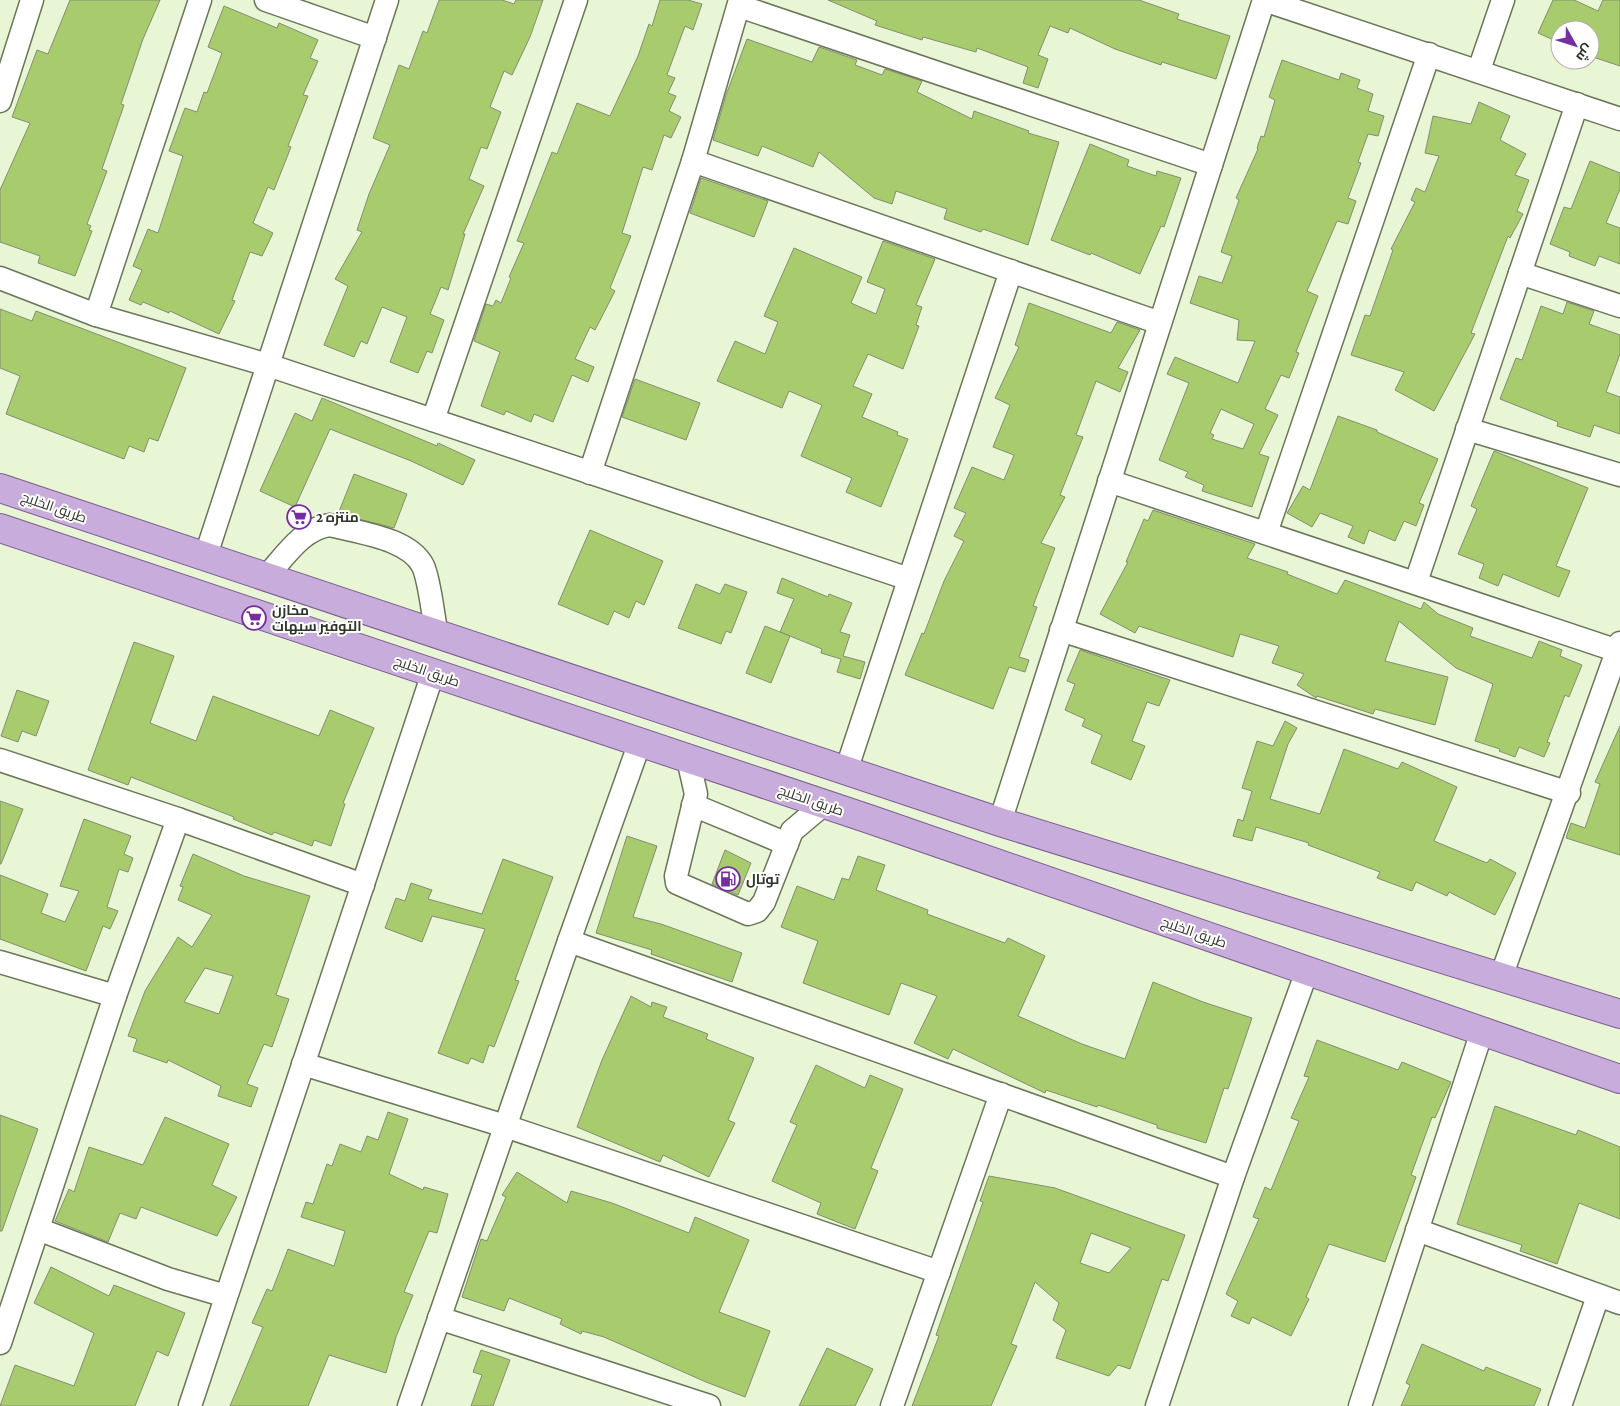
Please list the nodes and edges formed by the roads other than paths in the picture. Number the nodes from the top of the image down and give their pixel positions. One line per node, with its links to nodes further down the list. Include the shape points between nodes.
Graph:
1 (32, 0): 12 (street)
2 (200, 0): 21 (street)
3 (266, 0): 9 (street)
4 (387, 0): 9 (street)
5 (576, 0): 24 (street)
6 (1264, 0): 10 (street); 16 (street)
7 (1503, 0): 11 (street)
8 (739, 3): 15 (street); 16 (street)
9 (375, 38): 23 (street)
10 (1429, 54): 11 (street); 31 (street)
11 (1479, 70): 13 (street)
12 (2, 91)
13 (1577, 104): 14 (street); 18 (street)
14 (1620, 119)
15 (693, 161): 17 (street); 26 (street)
16 (1211, 166): 22 (street)
17 (1011, 271): 22 (street); 34 (street)
18 (1520, 273): 20 (street); 25 (street)
19 (0, 278): 21 (street)
20 (1620, 306)
21 (96, 315): 23 (street)
22 (1160, 323): 28 (street)
23 (268, 365): 24 (street); 32 (street)
24 (433, 420): 26 (street)
25 (1467, 429): 27 (street); 35 (street)
26 (590, 473): 34 (street)
27 (1620, 475)
28 (1109, 481): 31 (street); 36 (street)
29 (0, 488): 32 (main road, طريق الخليج)
30 (0, 528): 39 (main road, طريق الخليج)
31 (1266, 533): 35 (street)
32 (204, 558): 33 (main road, طريق الخليج)
33 (265, 578): 37 (main road, طريق الخليج); 37 (street, via 307,533 319,527 330,525 402,545 424,568)
34 (909, 579): 43 (street)
35 (1416, 582): 38 (street)
36 (1061, 630): 44 (street); 48 (street)
37 (436, 635): 43 (main road, طريق الخليج)
38 (1619, 647): 44 (street)
39 (433, 673): 40 (main road, طريق الخليج); 50 (street)
40 (640, 742): 41 (main road, طريق الخليج); 51 (street)
41 (688, 759): 45 (main road, طريق الخليج); 46 (street, via 696,794)
42 (0, 760): 47 (street)
43 (846, 770): 48 (main road, طريق الخليج)
44 (1569, 792): 54 (street)
45 (824, 804): 49 (street, via 792,832); 53 (main road, طريق الخليج)
46 (693, 805): 49 (street); 49 (street, via 677,883 748,914 757,911 764,902)
47 (178, 819): 50 (street); 55 (street)
48 (1000, 822): 54 (main road, طريق الخليج)
49 (787, 844)
50 (363, 885): 58 (street)
51 (569, 941): 60 (street); 61 (street)
52 (0, 962): 55 (street)
53 (1307, 971): 57 (main road, طريق الخليج); 62 (street)
54 (1501, 977): 56 (main road, طريق الخليج)
55 (115, 996): 63 (street)
56 (1620, 1014)
57 (1482, 1031): 59 (main road, طريق الخليج); 64 (street)
58 (303, 1064): 61 (street); 66 (street)
59 (1620, 1079)
60 (1001, 1094): 62 (street); 65 (street)
61 (505, 1126): 65 (street); 69 (street)
62 (1233, 1177): 75 (street)
63 (38, 1229): 66 (street, via 168,1280); 70 (street)
64 (1417, 1230): 67 (street); 76 (street)
65 (939, 1272): 74 (street)
66 (226, 1296): 71 (street)
67 (1598, 1296): 68 (street); 77 (street)
68 (1620, 1303)
69 (439, 1318): 72 (street); 73 (street)
70 (0, 1343)
71 (190, 1406)
72 (410, 1406)
73 (709, 1406)
74 (892, 1406)
75 (1157, 1406)
76 (1360, 1406)
77 (1560, 1406)

